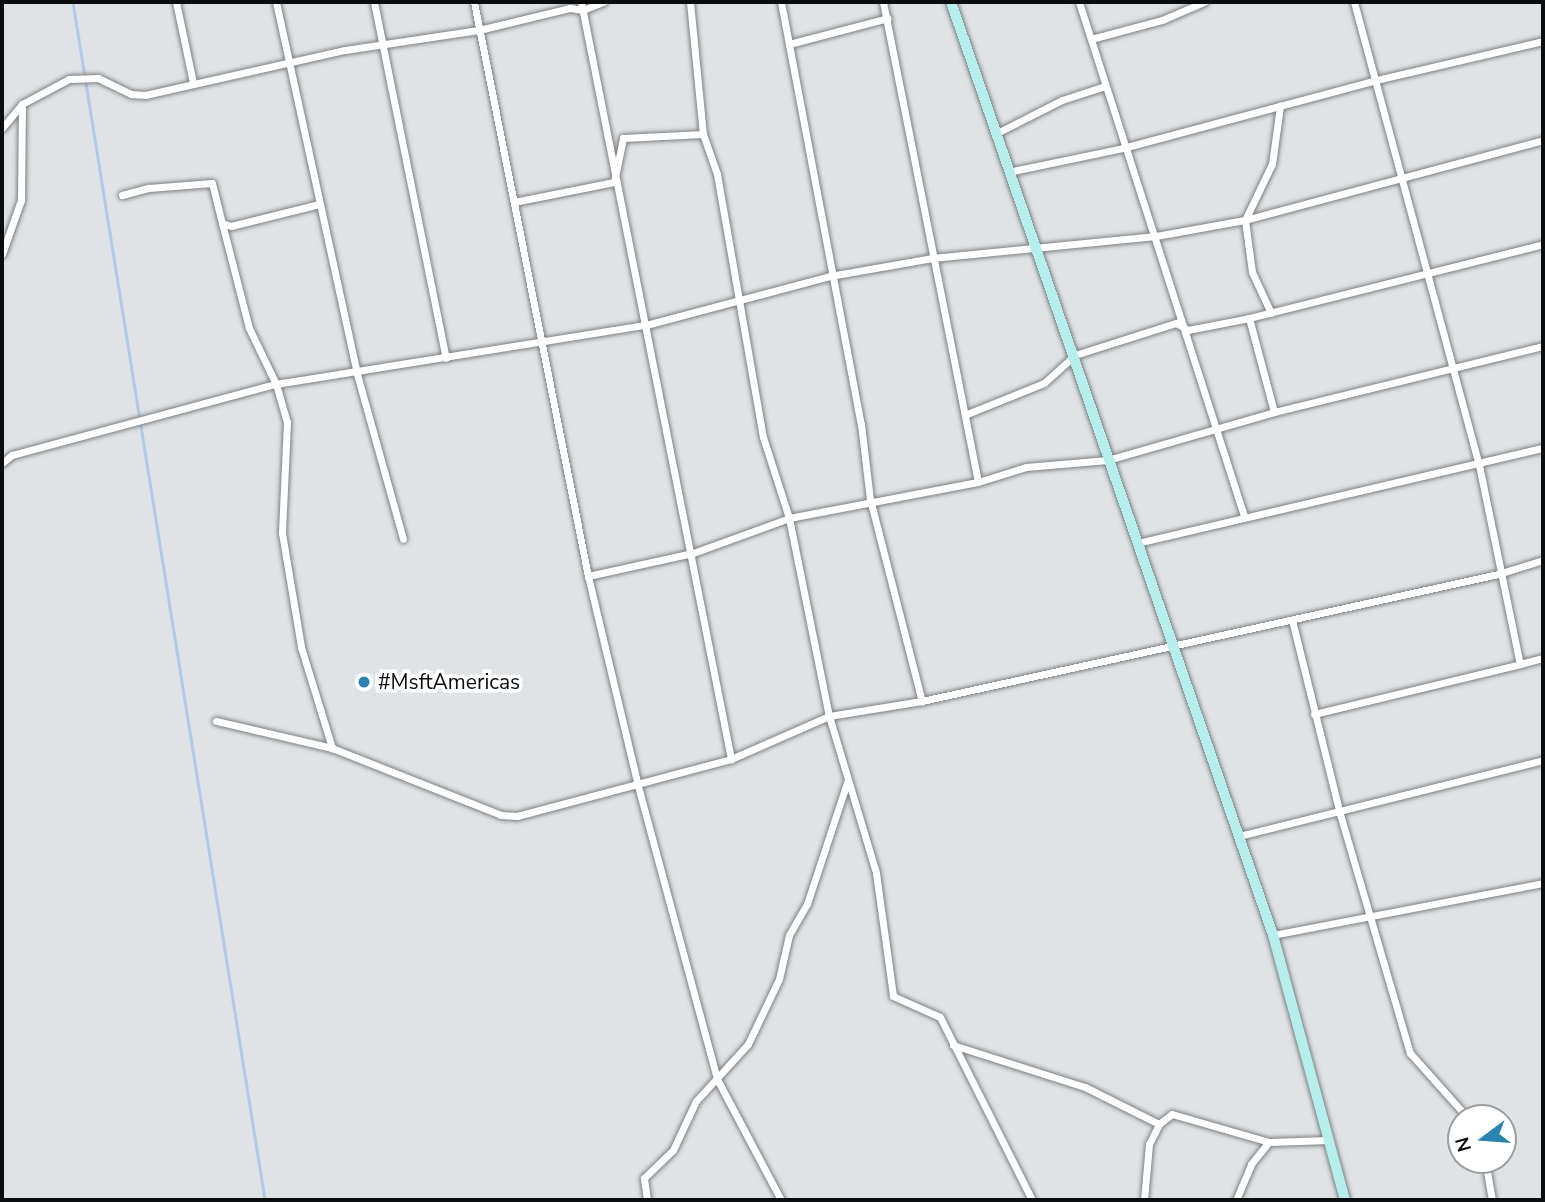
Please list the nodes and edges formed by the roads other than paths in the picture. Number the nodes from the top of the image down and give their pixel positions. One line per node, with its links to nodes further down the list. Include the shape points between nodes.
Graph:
1 (176, 2): 22 (street)
2 (276, 2): 20 (street)
3 (374, 2): 19 (street)
4 (474, 2): 15 (street)
5 (603, 2): 13 (street)
6 (690, 2): 28 (street)
7 (781, 2): 18 (street)
8 (883, 2): 14 (street)
9 (951, 2): 27 (street)
10 (1079, 2): 16 (street)
11 (1204, 2): 16 (street, via 1162,20)
12 (1354, 2): 21 (street)
13 (582, 6): 15 (street); 33 (street)
14 (887, 18): 18 (street); 43 (street)
15 (479, 30): 19 (street); 35 (street)
16 (1091, 39): 23 (street)
17 (1543, 41): 21 (street)
18 (789, 44): 45 (street)
19 (383, 46): 20 (street); 54 (street)
20 (288, 62): 22 (street); 36 (street)
21 (1376, 80): 25 (street); 32 (street)
22 (193, 83): 24 (street, via 145,95 85,77 60,82)
23 (1105, 86): 27 (street, via 1062,100); 30 (street)
24 (22, 104): 26 (street); 42 (street, via 22,200)
25 (1280, 106): 30 (street); 37 (street, via 1272,164)
26 (2, 128)
27 (997, 133): 31 (street)
28 (703, 134): 33 (street, via 624,138); 46 (street, via 717,174)
29 (1543, 141): 32 (street)
30 (1124, 148): 31 (street); 39 (street)
31 (1007, 172): 41 (street)
32 (1401, 177): 37 (street); 44 (street)
33 (614, 182): 35 (street); 49 (street)
34 (122, 195): 38 (street, via 212,183)
35 (514, 202): 51 (street)
36 (319, 204): 38 (street, via 243,224); 56 (street)
37 (1245, 220): 39 (street); 47 (street, via 1252,272)
38 (222, 223): 57 (street, via 250,328)
39 (1156, 236): 41 (street); 50 (street)
40 (1543, 244): 44 (street)
41 (1034, 247): 43 (street); 53 (street)
42 (2, 254)
43 (932, 258): 45 (street); 59 (street)
44 (1428, 274): 47 (street); 55 (street)
45 (830, 276): 46 (street); 66 (street, via 861,424)
46 (737, 300): 49 (street); 68 (street, via 763,437)
47 (1271, 313): 48 (street)
48 (1249, 318): 50 (street); 58 (street)
49 (646, 325): 51 (street); 71 (street)
50 (1188, 330): 53 (street, via 1176,323); 60 (street)
51 (541, 340): 54 (street); 74 (street)
52 (1543, 346): 55 (street)
53 (1075, 355): 59 (street, via 1044,383); 62 (street)
54 (446, 358): 56 (street)
55 (1453, 370): 58 (street); 64 (street)
56 (357, 374): 57 (street); 69 (street)
57 (275, 384): 63 (street, via 12,455); 83 (street, via 287,422 282,533 301,647)
58 (1274, 412): 60 (street)
59 (967, 414): 65 (street)
60 (1219, 427): 62 (street); 67 (street)
61 (1543, 448): 64 (street)
62 (1108, 460): 65 (street, via 1026,467); 70 (street)
63 (2, 463)
64 (1479, 465): 67 (street); 73 (street)
65 (978, 482): 66 (street)
66 (870, 499): 68 (street); 79 (street)
67 (1244, 516): 70 (street)
68 (789, 518): 71 (street); 81 (street)
69 (403, 539)
70 (1137, 542): 76 (street)
71 (692, 554): 74 (street); 84 (street)
72 (1543, 560): 73 (street)
73 (1499, 574): 75 (street); 78 (street)
74 (588, 576): 87 (street)
75 (1292, 620): 76 (street); 80 (street)
76 (1172, 646): 79 (street); 89 (street)
77 (1543, 658): 78 (street)
78 (1520, 664): 80 (street)
79 (922, 701): 81 (street)
80 (1314, 714): 88 (street)
81 (829, 716): 84 (street); 86 (street)
82 (216, 721): 83 (street)
83 (332, 748): 87 (street, via 509,816)
84 (731, 759): 87 (street)
85 (1543, 760): 88 (street)
86 (846, 782): 93 (street, via 876,873 893,996 940,1017); 94 (street, via 807,904 789,935 779,979 748,1044)
87 (638, 786): 94 (street)
88 (1340, 814): 89 (street); 91 (street)
89 (1239, 836): 92 (street)
90 (1543, 883): 91 (street)
91 (1373, 915): 92 (street); 95 (street, via 1410,1053)
92 (1273, 934): 97 (street)
93 (953, 1045): 96 (street, via 1085,1087); 102 (street)
94 (717, 1079): 100 (street, via 684,1119 673,1150 644,1178); 101 (street)
95 (1456, 1104)
96 (1159, 1124): 98 (street, via 1172,1114 1189,1116); 103 (street, via 1149,1144)
97 (1329, 1140): 98 (street); 105 (street)
98 (1269, 1142): 104 (street, via 1251,1164)
99 (1487, 1174): 106 (street)
100 (647, 1200)
101 (781, 1200)
102 (1032, 1200)
103 (1144, 1200)
104 (1236, 1200)
105 (1345, 1200)
106 (1492, 1200)

